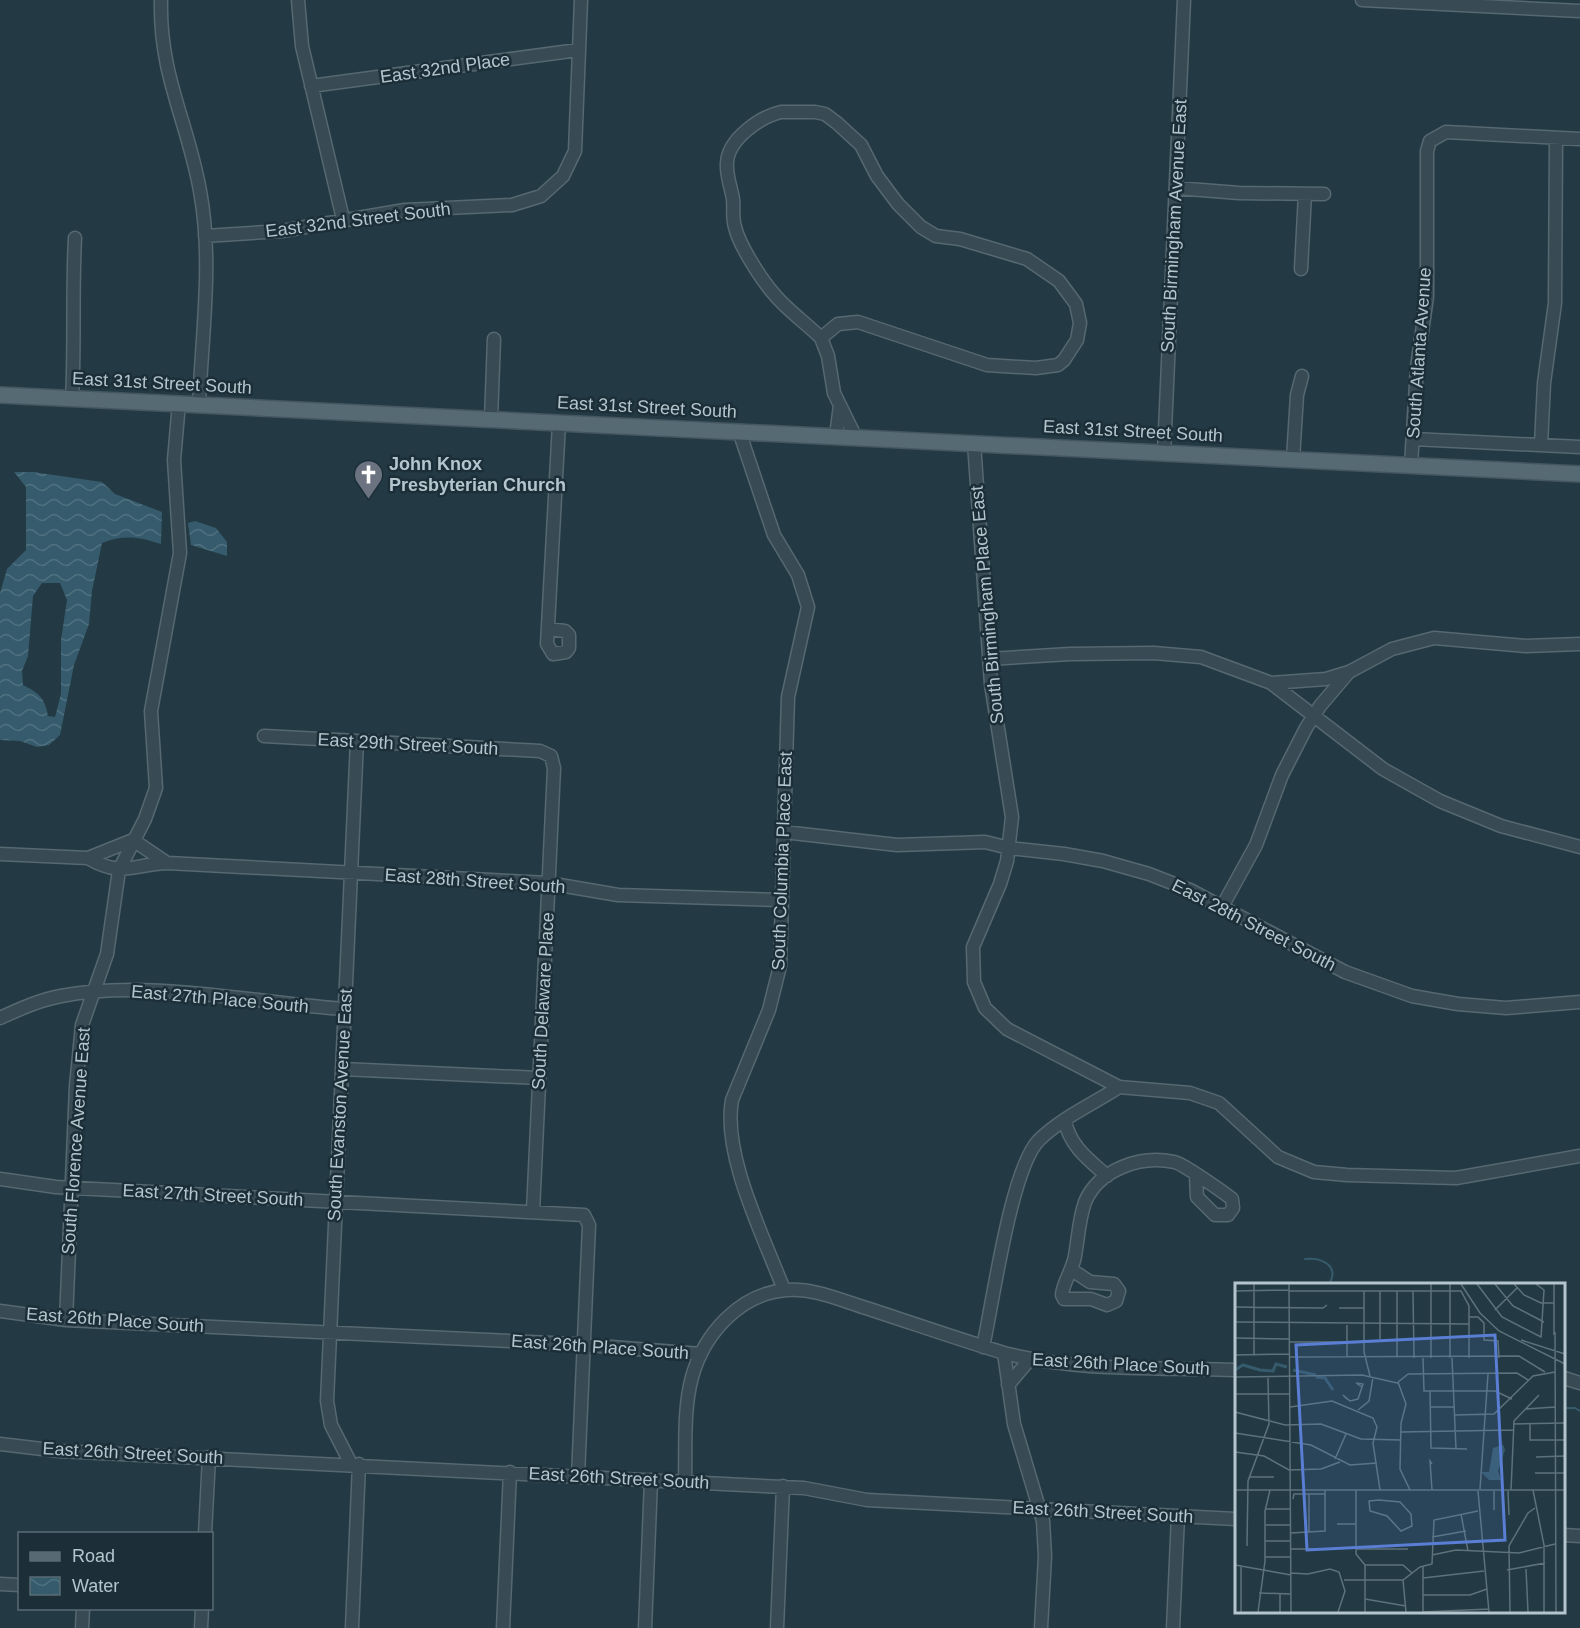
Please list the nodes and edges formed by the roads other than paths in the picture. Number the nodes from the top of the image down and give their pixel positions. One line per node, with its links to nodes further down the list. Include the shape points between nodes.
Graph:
1 (161, 0): 15 (street, via 162,48 196,171)
2 (298, 0): 8 (street)
3 (581, 0): 7 (street)
4 (1185, 0): 11 (street, South Birmingham Avenue East)
5 (1362, 0): 6 (street)
6 (1580, 11)
7 (578, 50): 8 (street, East 32nd Place); 14 (street, East 32nd Street South, via 577,135 569,167 548,191 522,203 405,210)
8 (311, 86): 14 (street)
9 (1556, 138): 10 (street); 31 (street, South Atlanta Avenue, via 1446,132 1435,136 1427,151 1427,297 1417,367); 33 (street, via 1555,303 1544,383)
10 (1580, 139)
11 (1176, 188): 12 (street); 35 (street, South Birmingham Avenue East)
12 (1305, 194): 13 (street); 17 (street)
13 (1324, 194)
14 (343, 219): 15 (street, East 32nd Street South, via 282,231)
15 (205, 236): 24 (street)
16 (75, 238): 22 (street)
17 (1301, 269)
18 (821, 338): 18 (street, via 838,324 858,322 987,365 1048,367 1058,365 1072,350 1080,333 1080,314 1059,281 1027,259 928,232 898,204 861,145 825,114 780,112 757,123 732,145 728,154 734,222 740,241 774,295); 25 (street)
19 (494, 339): 26 (street)
20 (1302, 376): 36 (street)
21 (0, 395): 22 (main road, East 31st Street South)
22 (72, 399): 23 (main road, East 31st Street South)
23 (179, 403): 24 (main road, East 31st Street South); 49 (street, South Florence Avenue East, via 174,460 180,553 151,711 156,788 146,819)
24 (199, 404): 26 (main road, East 31st Street South)
25 (840, 405): 29 (street); 30 (street)
26 (491, 419): 27 (main road, East 31st Street South)
27 (559, 423): 28 (main road, East 31st Street South); 39 (street)
28 (739, 431): 29 (main road, East 31st Street South); 48 (street, South Columbia Place East, via 774,536 798,575 808,607 788,697)
29 (836, 436): 30 (main road, East 31st Street South)
30 (856, 438): 32 (main road, East 31st Street South)
31 (1413, 439): 33 (street); 37 (street, South Atlanta Avenue)
32 (974, 443): 35 (main road, East 31st Street South); 41 (street, South Birmingham Place East)
33 (1541, 445): 34 (street)
34 (1580, 447)
35 (1164, 453): 36 (main road, East 31st Street South)
36 (1293, 459): 37 (main road, East 31st Street South)
37 (1411, 465): 38 (main road, East 31st Street South)
38 (1580, 474)
39 (548, 629)
40 (1580, 644): 42 (street, via 1526,646 1434,638 1392,649)
41 (989, 659): 43 (street, via 1154,653 1201,657); 51 (street, South Birmingham Place East, via 1012,817)
42 (1349, 672): 43 (street, via 1326,679); 44 (street)
43 (1271, 683): 44 (street)
44 (1313, 715): 50 (street, via 1383,769 1440,801 1501,826); 59 (street, via 1282,775 1256,845)
45 (264, 736): 46 (street, East 29th Street South)
46 (357, 741): 47 (street, East 29th Street South, via 540,751); 56 (street, South Evanston Avenue East)
47 (551, 756): 57 (street, South Delaware Place, via 554,768)
48 (784, 832): 51 (street, East 28th Street South, via 874,844 985,842); 58 (street, South Columbia Place East)
49 (133, 840): 53 (street, East 28th Street South); 54 (street); 55 (street, South Florence Avenue East)
50 (1580, 847)
51 (1009, 848): 59 (street, East 28th Street South, via 1126,867); 65 (street, South Birmingham Place East, via 1000,884 973,947 972,971 978,995 985,1008 1007,1029)
52 (0, 854): 53 (street, East 28th Street South)
53 (88, 858): 55 (street, East 28th Street South, via 108,869)
54 (168, 863): 55 (street, East 28th Street South); 56 (street, East 28th Street South)
55 (119, 870): 60 (street, South Florence Avenue East, via 107,954)
56 (351, 873): 57 (street, East 28th Street South); 62 (street, South Evanston Avenue East)
57 (548, 883): 58 (street, East 28th Street South, via 618,895); 66 (street, South Delaware Place)
58 (782, 900): 78 (street, South Columbia Place East, via 780,966 775,990 732,1100 729,1132)
59 (1223, 905): 61 (street, East 28th Street South, via 1345,972 1412,996 1506,1008)
60 (95, 991): 62 (street, East 27th Place South, via 171,993); 63 (street, East 27th Place South, via 37,1002); 74 (street, South Florence Avenue East, via 85,1013 81,1038)
61 (1580, 1002)
62 (345, 1009): 64 (street, South Evanston Avenue East)
63 (0, 1018)
64 (342, 1069): 66 (street); 75 (street, South Evanston Avenue East)
65 (1095, 1075): 67 (street, South Birmingham Place East); 68 (street)
66 (539, 1078): 76 (street, South Delaware Place)
67 (1119, 1087): 68 (street); 70 (street, via 1190,1093 1210,1099 1228,1110 1278,1157 1314,1172 1456,1178)
68 (1095, 1101): 69 (street)
69 (1065, 1121): 71 (street, via 1075,1145); 83 (street, via 1037,1142 1026,1158 1015,1190)
70 (1580, 1156)
71 (1107, 1176): 72 (street, via 1132,1162 1154,1160 1178,1163); 77 (street, via 1091,1190 1084,1204)
72 (1196, 1176)
73 (0, 1179): 74 (street, East 27th Street South)
74 (72, 1188): 75 (street, East 27th Street South); 80 (street, South Florence Avenue East)
75 (335, 1201): 76 (street, East 27th Street South); 81 (street, South Evanston Avenue East)
76 (533, 1211): 82 (street, East 27th Street South, via 584,1215 590,1225)
77 (1072, 1270): 77 (street, via 1090,1282 1114,1284 1119,1291 1116,1301 1107,1305 1091,1299 1064,1299 1062,1290)
78 (784, 1290): 83 (street, East 26th Place South, via 823,1294); 85 (street, East 26th Place South, via 756,1298 738,1309 717,1328)
79 (0, 1311): 80 (street, East 26th Place South)
80 (66, 1320): 81 (street, East 26th Place South)
81 (330, 1332): 82 (street, East 26th Place South); 93 (street, South Evanston Avenue East, via 328,1412 337,1439)
82 (584, 1346): 85 (street, East 26th Place South); 95 (street)
83 (983, 1347): 84 (street, East 26th Place South)
84 (1004, 1353): 86 (street, East 26th Place South); 90 (street)
85 (701, 1354): 97 (street, via 688,1403)
86 (1030, 1359): 87 (street, East 26th Place South); 90 (street)
87 (1235, 1370)
88 (1565, 1379): 89 (street)
89 (1580, 1383)
90 (1008, 1385): 99 (street, via 1017,1436)
91 (0, 1444): 92 (street, East 26th Street South)
92 (209, 1457): 93 (street, East 26th Street South); 102 (street)
93 (355, 1464): 94 (street, East 26th Street South); 111 (street)
94 (510, 1472): 95 (street, East 26th Street South); 112 (street)
95 (578, 1476): 96 (street, East 26th Street South)
96 (651, 1480): 97 (street, East 26th Street South); 113 (street)
97 (685, 1481): 98 (street, East 26th Street South)
98 (783, 1486): 99 (street, East 26th Street South, via 861,1500); 114 (street)
99 (1041, 1509): 100 (street, East 26th Street South); 115 (street, via 1045,1545)
100 (1178, 1516): 101 (street, East 26th Street South); 116 (street)
101 (1235, 1519)
102 (205, 1532)
103 (1565, 1535): 104 (street)
104 (1580, 1536)
105 (0, 1584): 106 (street)
106 (18, 1585)
107 (83, 1610): 109 (street)
108 (202, 1610): 110 (street)
109 (82, 1628)
110 (201, 1628)
111 (352, 1628)
112 (503, 1628)
113 (645, 1628)
114 (777, 1628)
115 (1041, 1628)
116 (1173, 1628)

